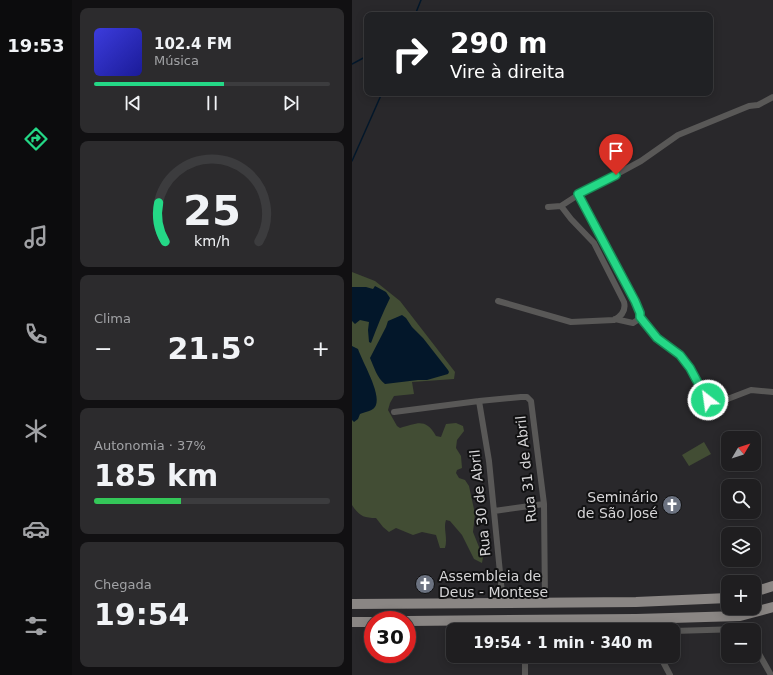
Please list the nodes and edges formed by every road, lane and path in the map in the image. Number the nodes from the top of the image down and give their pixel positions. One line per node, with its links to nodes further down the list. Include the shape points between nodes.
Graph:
1 (773, 97): 2 (street, via 678,135 641,161)
2 (578, 194): 3 (street); 6 (street, via 635,301)
3 (561, 206): 4 (street); 7 (street, via 594,243 623,298 625,309)
4 (548, 207)
5 (498, 301): 7 (street, via 572,322)
6 (640, 317): 7 (street, via 632,323); 8 (street, via 657,338 680,355 711,402 725,400 751,390)
7 (615, 319)
8 (773, 392)
9 (479, 401): 10 (street); 11 (street, Rua 31 de Abril, via 527,397 531,401); 12 (street, Rua 30 de Abril)
10 (394, 412)
11 (544, 504): 12 (street); 17 (street, Rua 31 de Abril)
12 (494, 511): 18 (street, Rua 30 de Abril)
13 (773, 586): 14 (main road)
14 (761, 590)
15 (721, 598): 16 (main road)
16 (645, 601): 17 (main road); 21 (main road)
17 (545, 602): 18 (main road)
18 (503, 603): 19 (main road)
19 (352, 604)
20 (773, 607): 21 (main road, via 740,616)
21 (645, 619): 22 (main road); 26 (street)
22 (525, 620): 23 (main road)
23 (416, 621)
24 (352, 622): 25 (main road)
25 (364, 622)
26 (645, 623)
27 (721, 630): 28 (street)
28 (680, 631)
29 (761, 657): 34 (street)
30 (525, 663): 32 (street)
31 (664, 663): 33 (street)
32 (525, 675)
33 (670, 675)
34 (771, 675)

